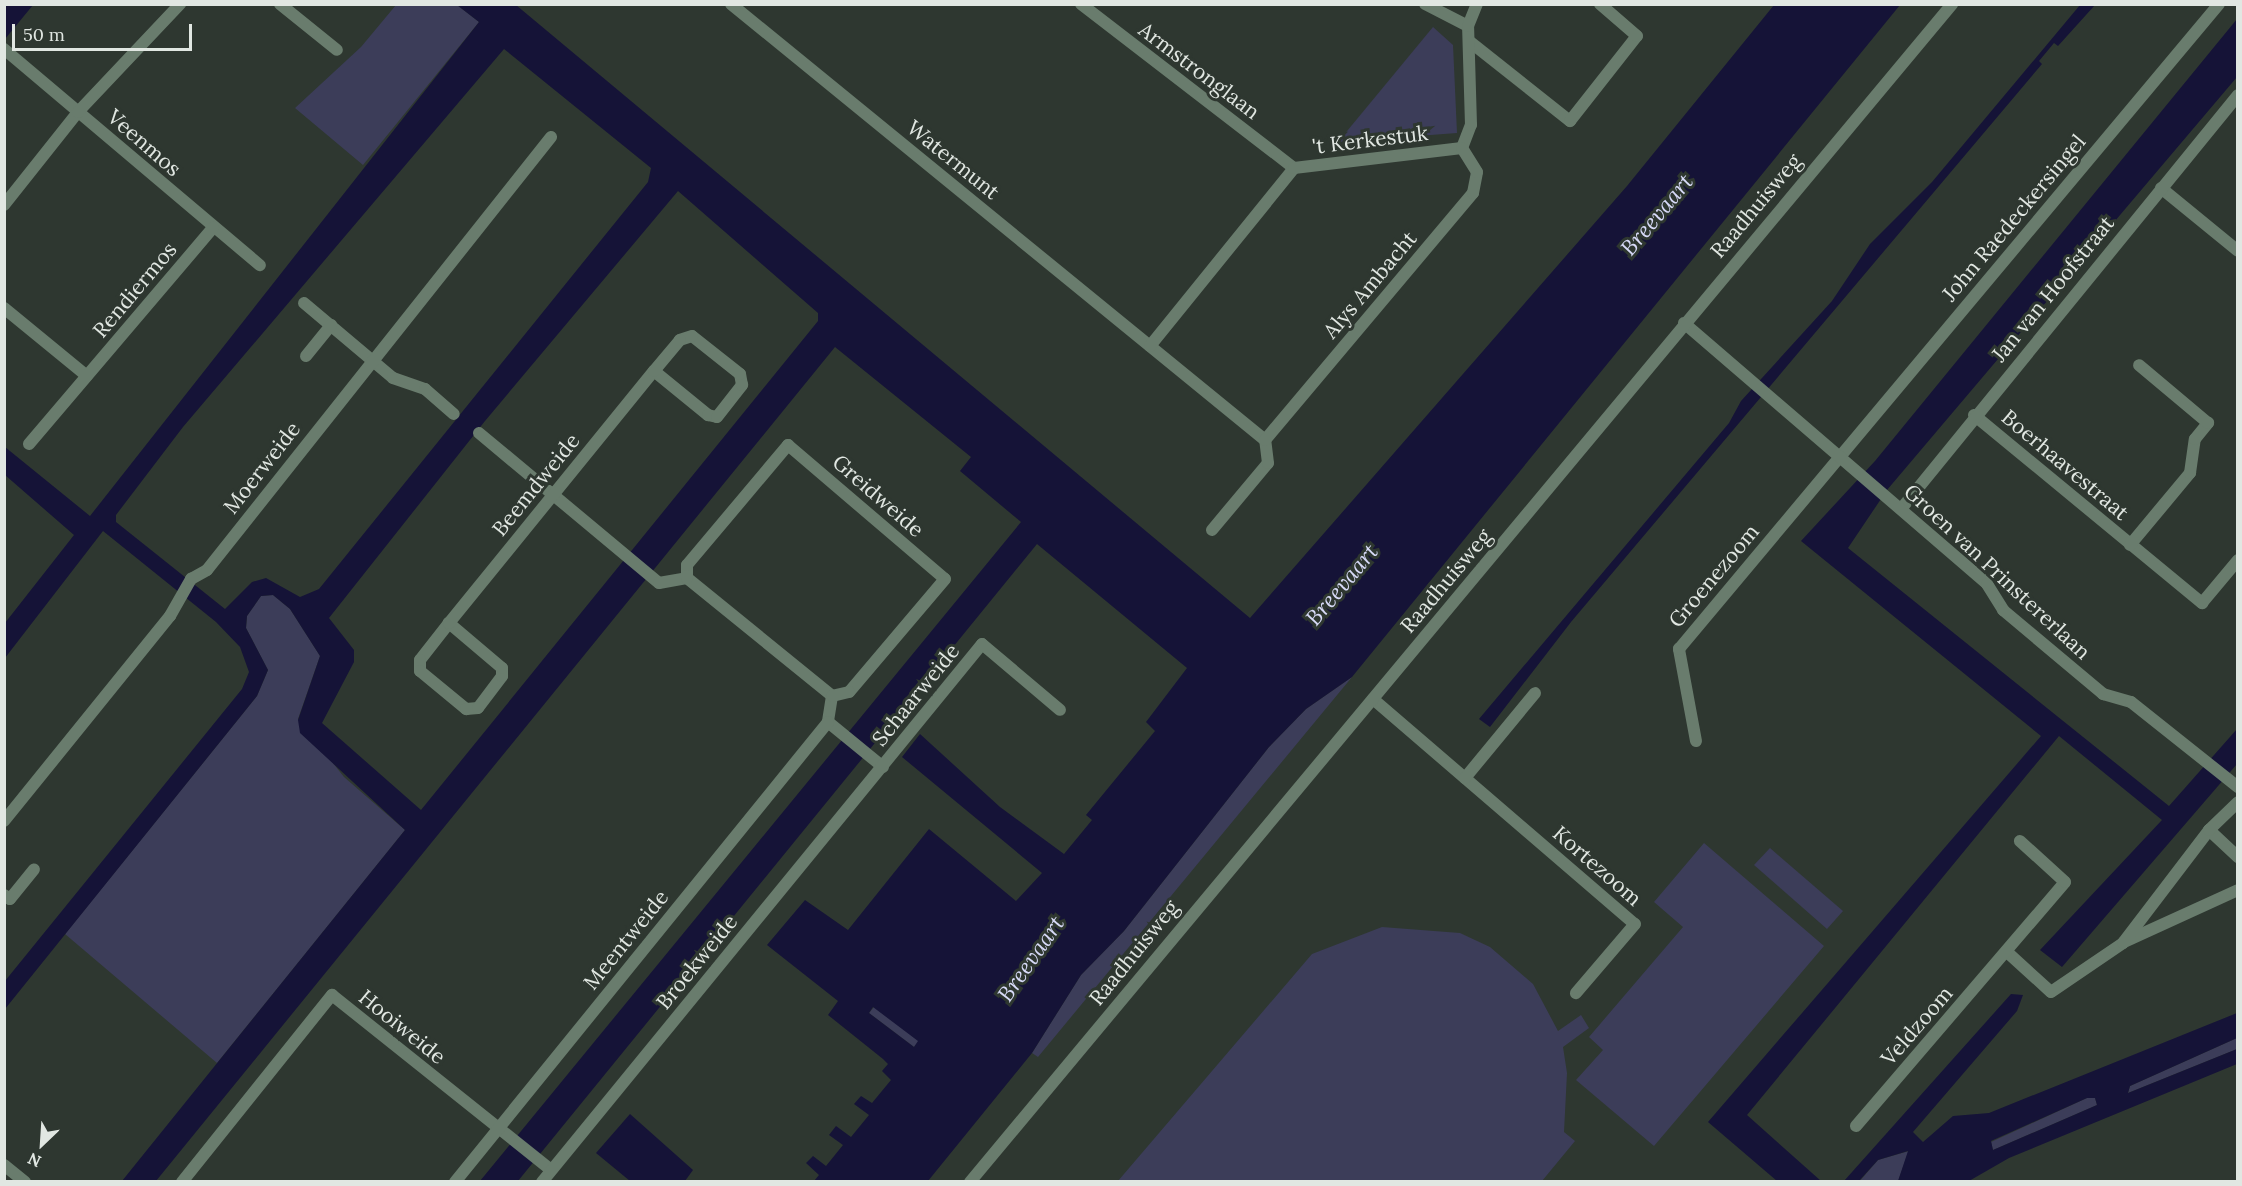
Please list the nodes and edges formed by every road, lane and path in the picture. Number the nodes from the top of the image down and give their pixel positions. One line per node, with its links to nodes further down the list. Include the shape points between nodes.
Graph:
1 (180, 4): 15 (street)
2 (280, 4): 13 (street)
3 (731, 4): 28 (street, Watermunt)
4 (1081, 4): 18 (street, Armstronglaan)
5 (1425, 4): 10 (street)
6 (1477, 4): 10 (street)
7 (1600, 4): 11 (street, via 1637,36 1570,121)
8 (1952, 4): 26 (street, Raadhuisweg)
9 (2220, 4): 39 (street, John Raedeckersingel)
10 (1468, 26): 11 (street)
11 (1469, 41): 17 (street, via 1471,125)
12 (6, 50): 15 (street, Veenmos)
13 (337, 50)
14 (2238, 95): 19 (street, Jan van Hoofstraat)
15 (78, 112): 20 (street); 21 (street, Veenmos)
16 (551, 137): 30 (street, Moerweide)
17 (1462, 148): 18 (street, 't Kerkestuk); 37 (street, Alys Ambacht, via 1477,172 1473,193)
18 (1294, 168): 28 (street, 't Kerkestuk)
19 (2161, 188): 22 (street); 35 (street, Jan van Hoofstraat)
20 (4, 205)
21 (213, 228): 23 (street, Veenmos); 33 (street, Rendiermos)
22 (2238, 251)
23 (260, 265)
24 (304, 303): 27 (street)
25 (4, 308): 33 (street)
26 (1684, 323): 39 (street, Groen van Prinstererlaan); 49 (street, Raadhuisweg)
27 (331, 325): 29 (street); 30 (street)
28 (1150, 346): 37 (street)
29 (306, 356)
30 (372, 360): 34 (street, via 393,378 425,389); 57 (street, Moerweide, via 207,570 191,579 170,616)
31 (2139, 365): 43 (street, Boerhaavestraat, via 2208,423 2195,439 2190,473)
32 (654, 371): 32 (street, Beemdweide, via 708,415 717,417 742,384 740,374 692,336 680,340); 40 (street, Beemdweide)
33 (87, 376): 38 (street, Rendiermos)
34 (454, 414)
35 (1974, 415): 41 (street, Jan van Hoofstraat); 43 (street, Boerhaavestraat)
36 (479, 433): 40 (street)
37 (1264, 440): 42 (street, via 1268,463)
38 (29, 444)
39 (1838, 456): 41 (street, Groen van Prinstererlaan); 52 (street, Groenezoom, via 1679,649)
40 (553, 495): 45 (street, via 659,583); 46 (street, Beemdweide)
41 (1901, 509): 55 (street, Groen van Prinstererlaan, via 1988,584 2002,610 2103,694 2131,702)
42 (1212, 530)
43 (2130, 545): 44 (street, Boerhaavestraat, via 2202,603)
44 (2238, 560)
45 (687, 578): 48 (street); 48 (street, Greidweide, via 687,565 788,445 945,579 849,692)
46 (449, 624): 46 (street, Beemdweide, via 502,668 502,676 478,708 466,709 420,671 420,660)
47 (1535, 693): 54 (street)
48 (832, 696): 51 (street)
49 (1373, 699): 54 (street, Kortezoom); 75 (street, Raadhuisweg)
50 (1060, 710): 53 (street, Schaarweide, via 982,644)
51 (832, 725): 53 (street, Schaarweide); 68 (street, Meentweide)
52 (1696, 741)
53 (883, 767): 70 (street, Broekweide)
54 (1465, 778): 66 (street, Kortezoom, via 1635,924)
55 (2235, 785)
56 (2238, 802): 58 (street)
57 (4, 821)
58 (2209, 830): 60 (street); 64 (street)
59 (2020, 841): 65 (street, Veldzoom, via 2065,882)
60 (2238, 857)
61 (34, 869): 63 (street, via 10,899)
62 (2238, 890): 64 (street)
63 (4, 895)
64 (2123, 943): 65 (street, via 2051,992)
65 (2007, 952): 67 (street, Veldzoom)
66 (1576, 993)
67 (1856, 1126)
68 (498, 1129): 70 (street, Hooiweide); 72 (street, Hooiweide, via 332,995); 73 (street, Meentweide)
69 (4, 1165): 71 (street)
70 (547, 1167): 74 (street, Broekweide)
71 (25, 1182)
72 (182, 1182)
73 (454, 1182)
74 (542, 1182)
75 (970, 1182)

